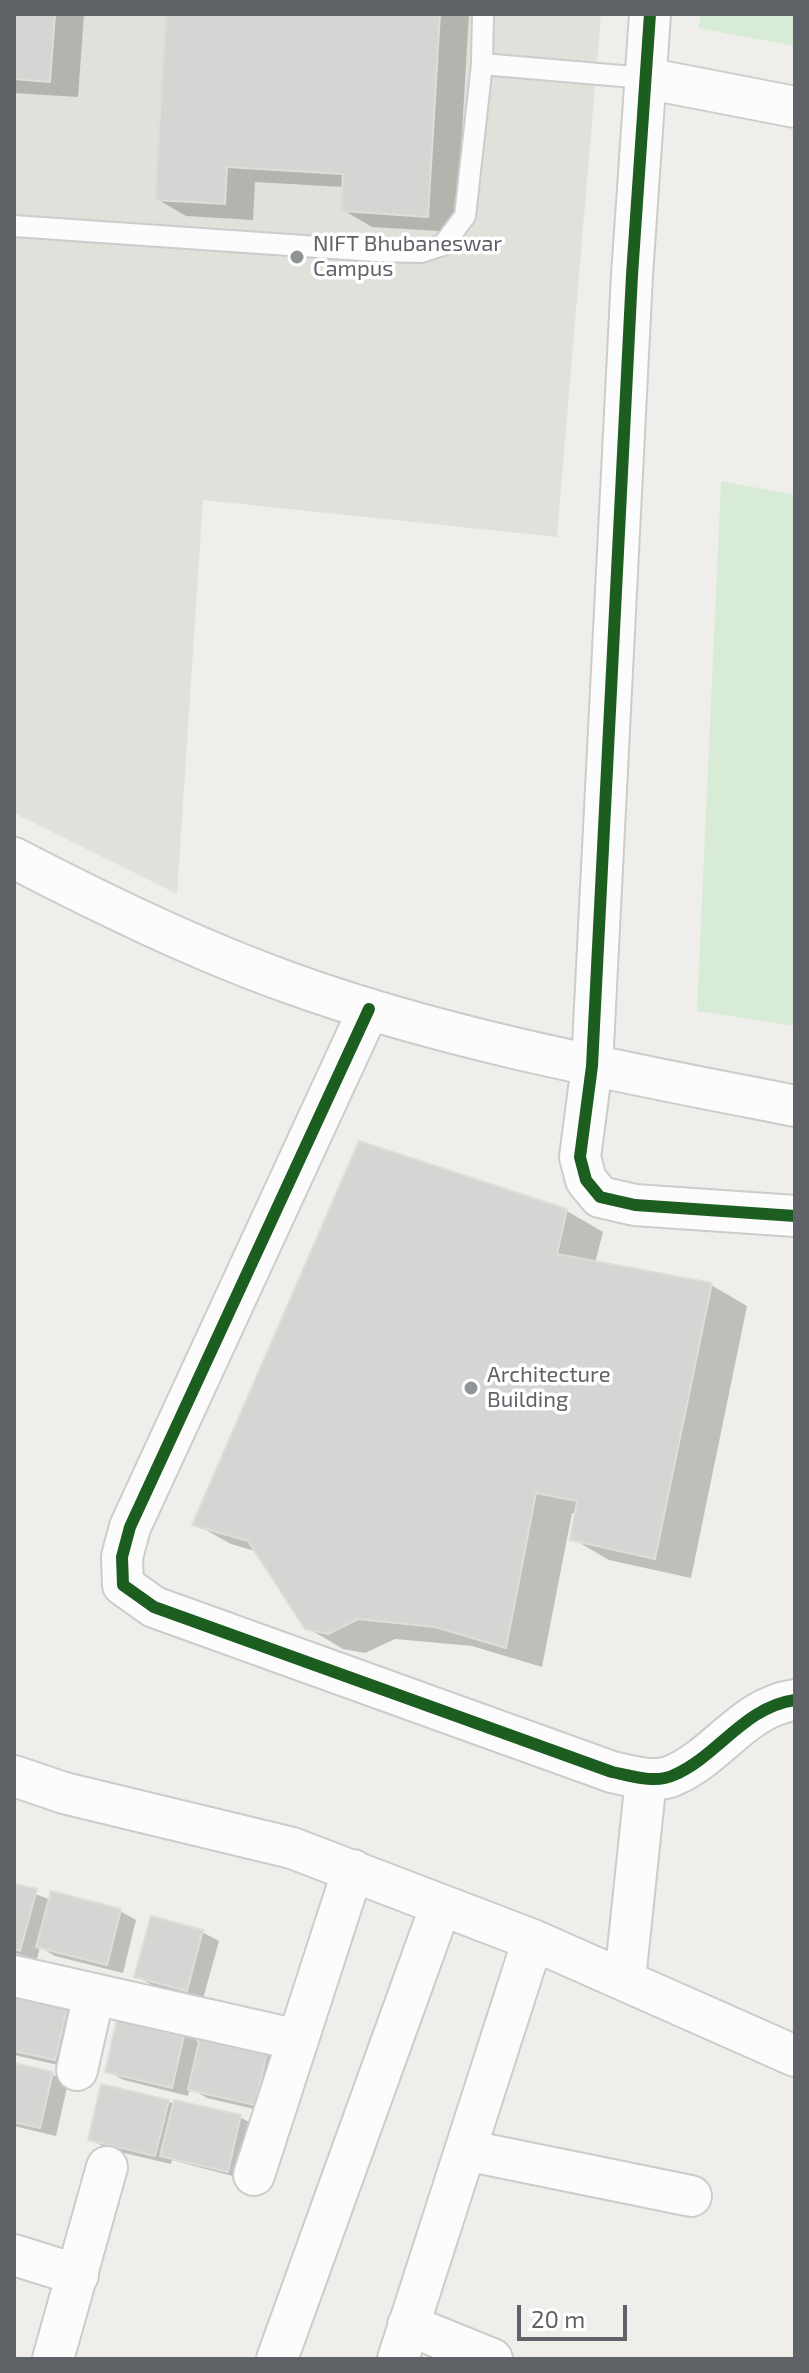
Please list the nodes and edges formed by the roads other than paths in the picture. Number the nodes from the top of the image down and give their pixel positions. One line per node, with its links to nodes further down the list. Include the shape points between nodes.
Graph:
1 (483, 14): 3 (lane)
2 (650, 14): 4 (street)
3 (482, 64): 4 (lane); 6 (lane, via 465,216 443,245 421,252 376,251)
4 (645, 78): 5 (street); 9 (street)
5 (795, 107)
6 (14, 226)
7 (14, 858): 8 (street, via 97,901 274,976)
8 (369, 1009): 9 (street); 14 (street, via 130,1527 122,1557 123,1585 154,1607 612,1772)
9 (592, 1066): 10 (street); 11 (street, via 580,1157 586,1180 600,1197 635,1205)
10 (795, 1106)
11 (795, 1216)
12 (795, 1700): 14 (street, via 755,1714 673,1776)
13 (14, 1776): 15 (street, via 292,1848)
14 (646, 1779): 19 (street)
15 (353, 1870): 16 (street); 21 (street)
16 (441, 1905): 17 (street); 32 (street)
17 (533, 1940): 19 (street); 24 (street)
18 (14, 1976): 20 (street)
19 (625, 1979): 22 (street)
20 (94, 1994): 21 (street); 23 (street)
21 (298, 2040): 26 (street)
22 (795, 2056)
23 (77, 2070)
24 (465, 2150): 27 (street); 30 (street)
25 (107, 2167): 29 (street)
26 (254, 2175)
27 (691, 2196)
28 (14, 2255): 29 (street)
29 (78, 2275): 31 (street)
30 (403, 2342): 33 (street)
31 (53, 2359)
32 (277, 2359)
33 (492, 2359)

